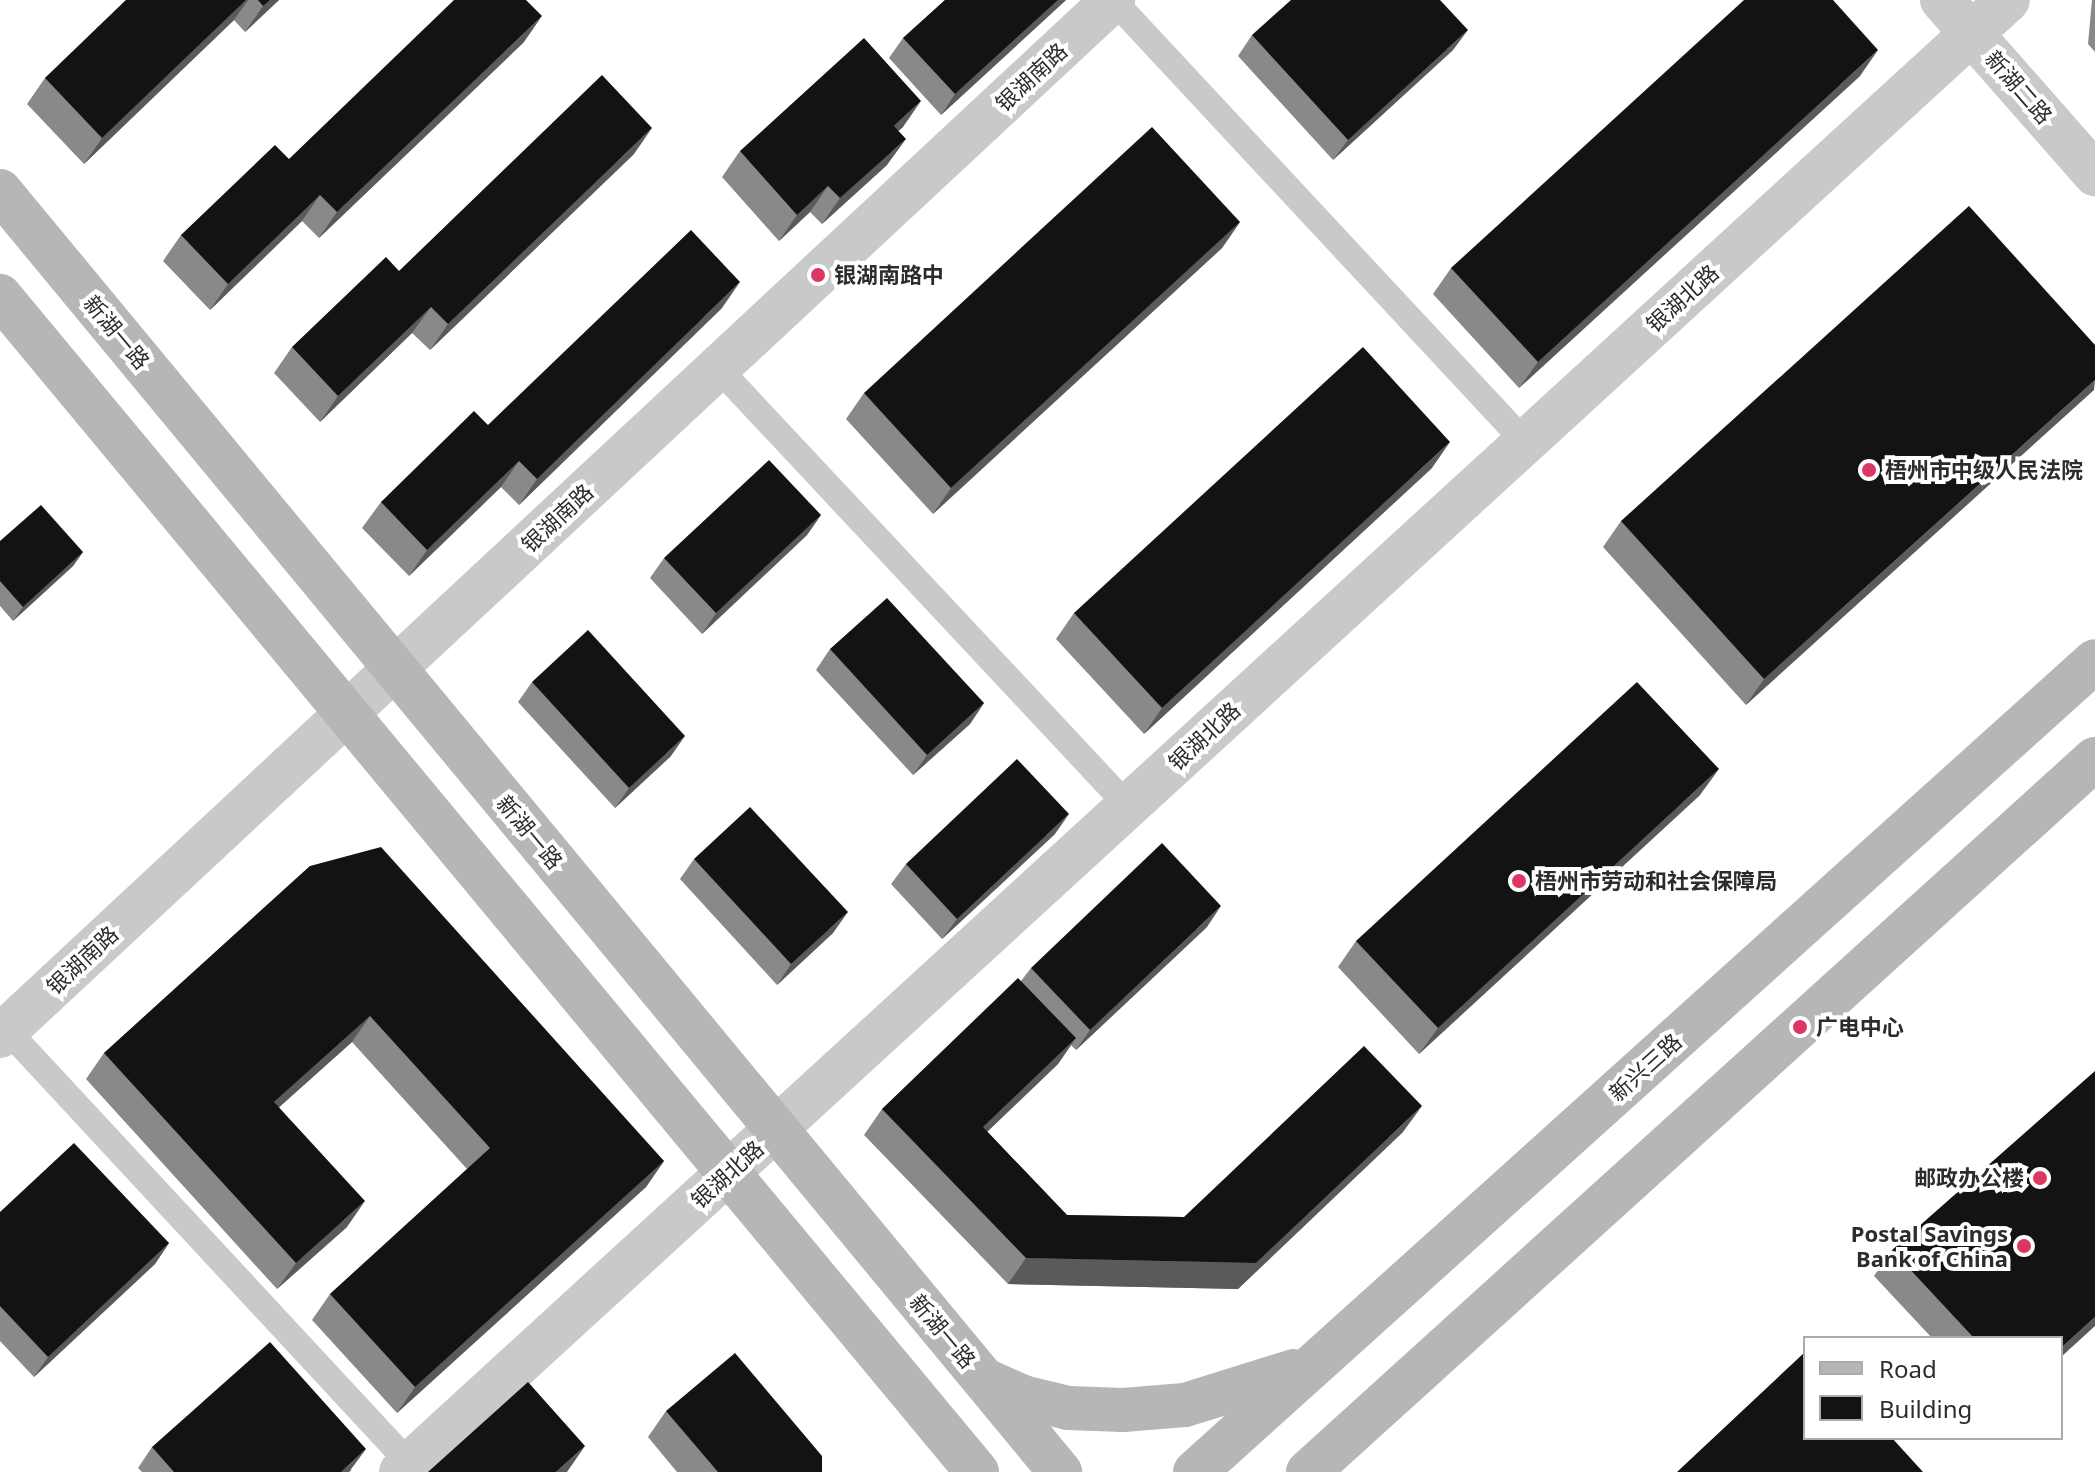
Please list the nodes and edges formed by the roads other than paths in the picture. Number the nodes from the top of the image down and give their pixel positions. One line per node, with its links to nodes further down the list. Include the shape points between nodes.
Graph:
1 (1113, 0): 8 (street, 银湖南路); 9 (lane)
2 (1942, 0): 4 (street, 新湖二路)
3 (2008, 0): 4 (street, 银湖北路)
4 (1971, 33): 5 (street, 新湖二路); 9 (street, 银湖北路)
5 (2095, 174)
6 (0, 191): 11 (street, 新湖一路)
7 (0, 296): 12 (street)
8 (718, 368): 11 (street, 银湖南路); 14 (lane)
9 (1525, 442): 14 (street, 银湖北路)
10 (2095, 661): 18 (street, 新兴三路)
11 (395, 669): 12 (street, 银湖南路); 16 (street, 新湖一路)
12 (347, 714): 15 (street, 银湖南路); 17 (street)
13 (2095, 759): 21 (street)
14 (1128, 806): 16 (street, 银湖北路)
15 (3, 1033): 22 (lane)
16 (776, 1129): 17 (street, 银湖北路); 19 (street, 新湖一路)
17 (728, 1172): 20 (street); 22 (street, 银湖北路)
18 (1318, 1362): 19 (street, via 1234,1393 1185,1405 1123,1410 1068,1408 1023,1397); 26 (street, 新兴三路)
19 (983, 1378): 25 (street, 新湖一路)
20 (933, 1419): 23 (street); 24 (street)
21 (1367, 1419): 27 (street); 28 (street)
22 (406, 1468)
23 (940, 1472)
24 (977, 1472)
25 (1060, 1472)
26 (1195, 1472)
27 (1308, 1472)
28 (1350, 1472)

